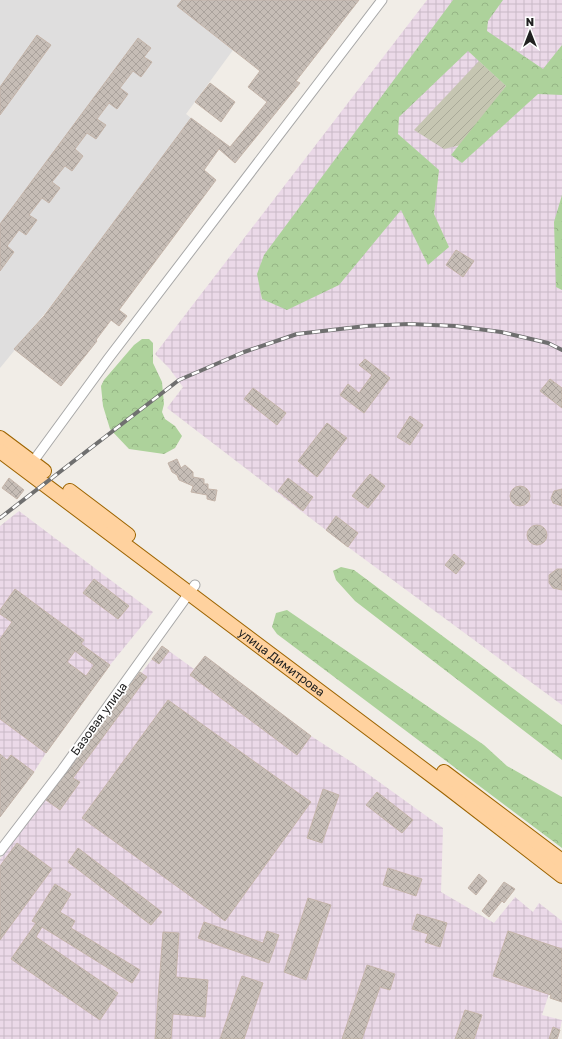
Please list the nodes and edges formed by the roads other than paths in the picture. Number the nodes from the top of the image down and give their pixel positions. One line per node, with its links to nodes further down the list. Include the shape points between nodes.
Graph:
1 (382, 0): 4 (street)
2 (0, 438): 4 (main road, улица Димитрова)
3 (0, 451): 5 (main road, улица Димитрова)
4 (32, 463): 5 (main road, улица Димитрова)
5 (193, 589): 6 (street, Базовая улица); 7 (main road, улица Димитрова); 8 (main road, улица Димитрова)
6 (0, 851)
7 (562, 861)
8 (562, 876)

